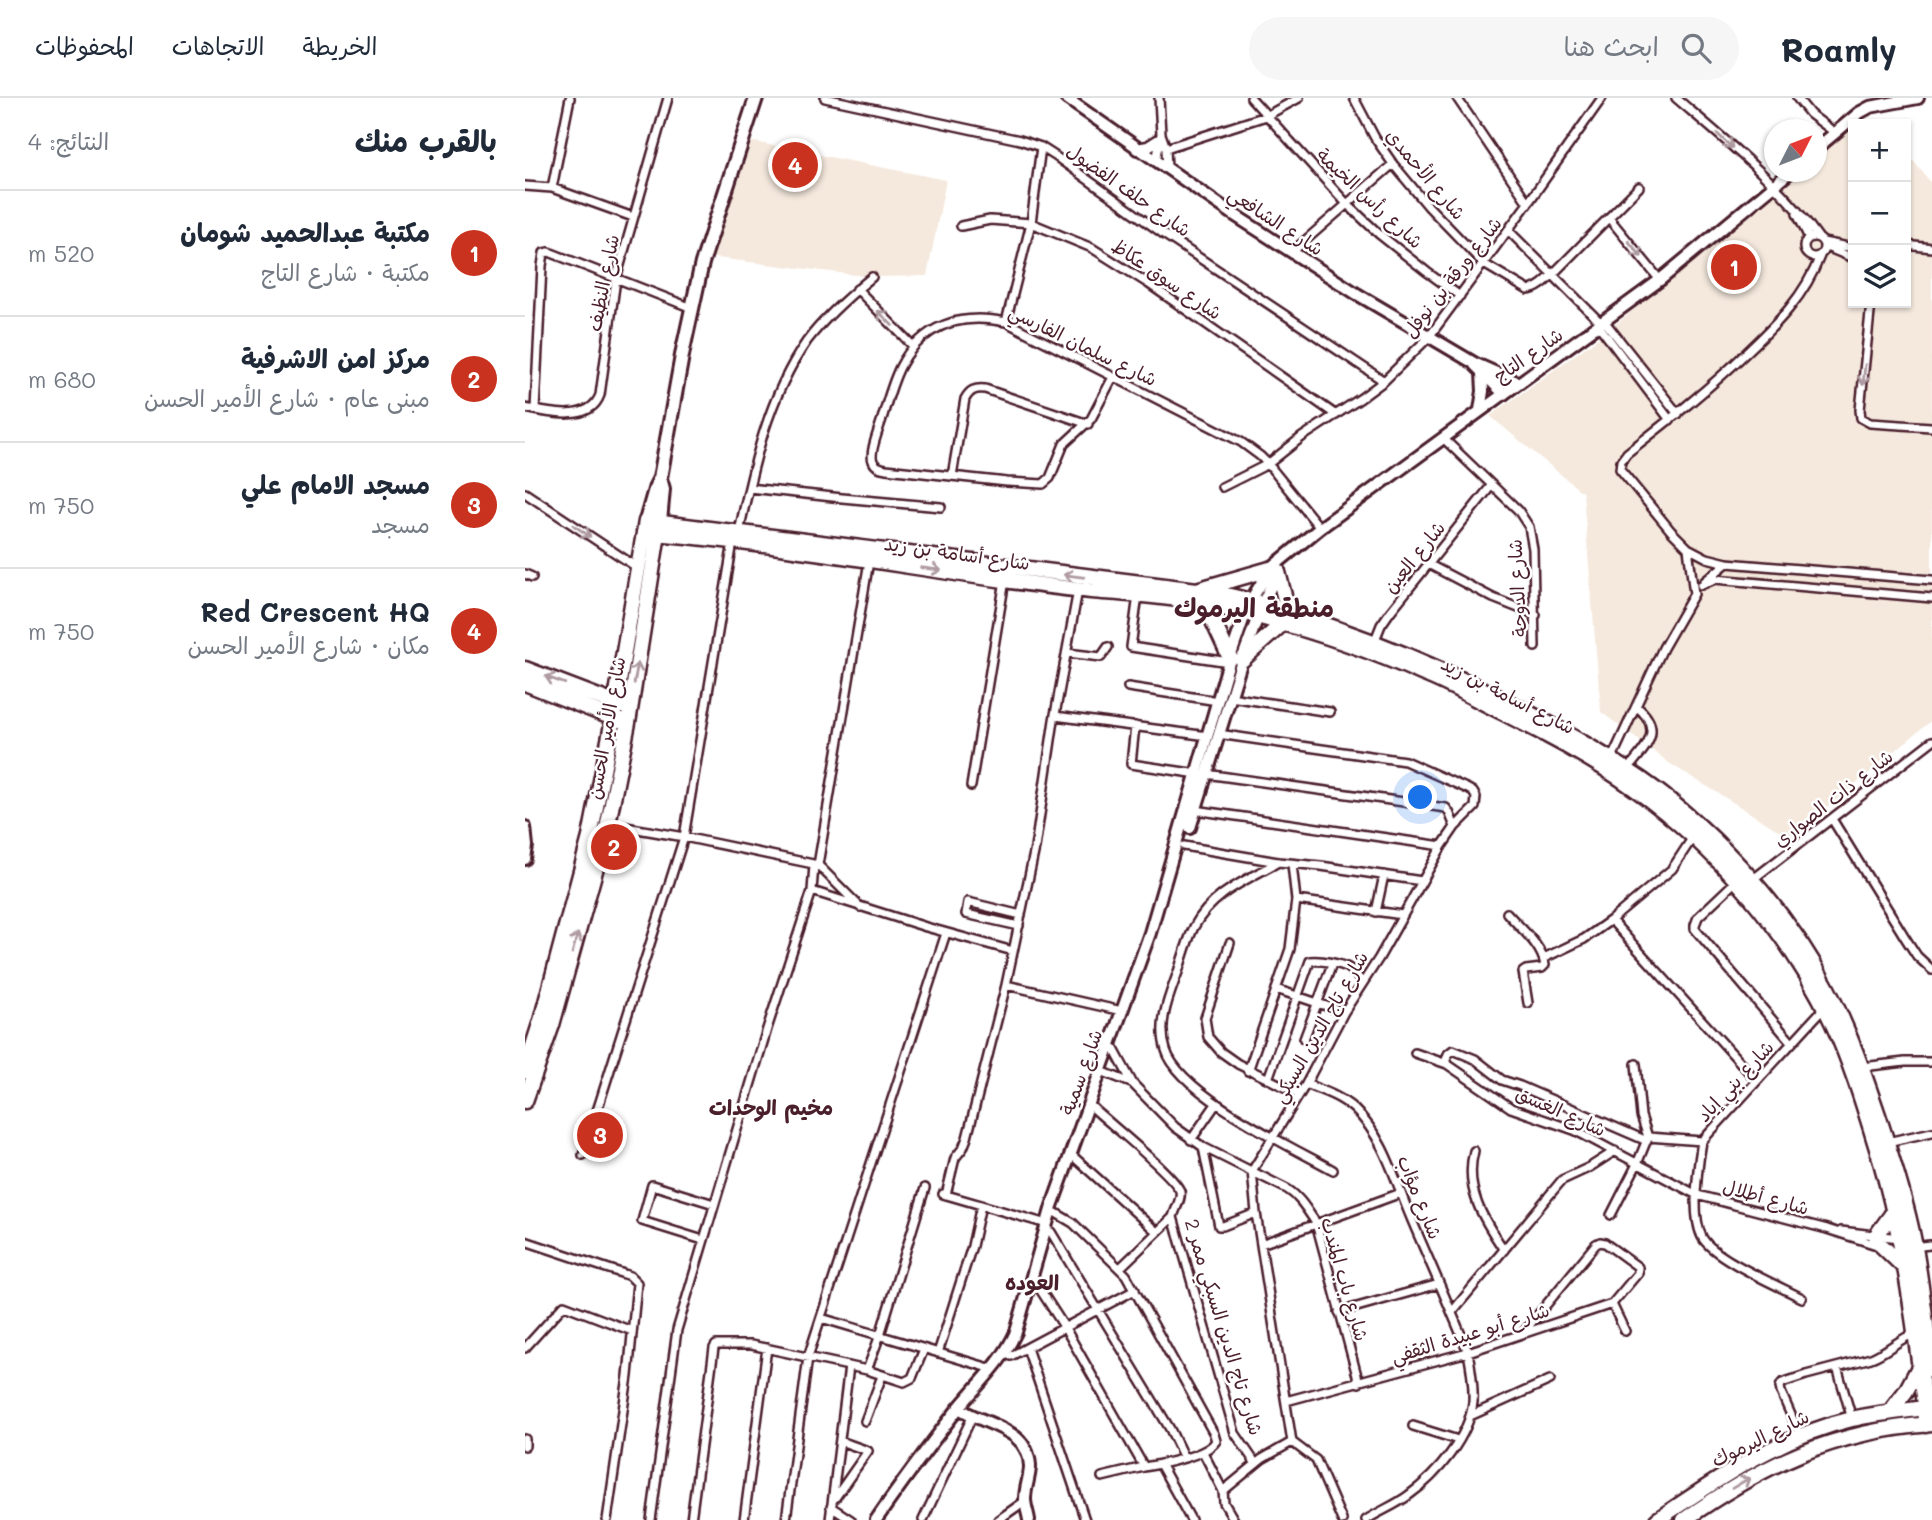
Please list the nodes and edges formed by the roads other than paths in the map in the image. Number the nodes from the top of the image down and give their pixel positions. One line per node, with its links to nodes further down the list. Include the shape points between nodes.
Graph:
1 (570, 98): 28 (street)
2 (668, 98): 31 (street, شارع النظيف)
3 (756, 98): 50 (main road, شارع الأمير الحسن, via 702,263)
4 (825, 98): 19 (street, شارع حلف الفضول)
5 (1066, 98): 20 (street, شارع الشافعي)
6 (1159, 98): 18 (street)
7 (1251, 98): 15 (street, شارع رأس الخيمة)
8 (1299, 98): 15 (street)
9 (1354, 98): 22 (street, شارع الأحمدي)
10 (1457, 98): 29 (street)
11 (1600, 98): 29 (street, شارع ورقة بن نوفل)
12 (1677, 98): 26 (street, one-way to 26)
13 (1797, 98): 16 (street)
14 (1918, 98): 16 (street, via 1870,107)
15 (1266, 116): 18 (street); 30 (street, شارع رأس الخيمة)
16 (1834, 132): 17 (street)
17 (1827, 139)
18 (1162, 141): 20 (street); 21 (street); 23 (street)
19 (1041, 147): 33 (street); 60 (street, شارع حلف الفضول)
20 (1137, 149): 21 (street, شارع الشافعي)
21 (1156, 162): 23 (street, شارع الشافعي)
22 (1393, 164): 30 (street); 43 (street, شارع الأحمدي)
23 (1167, 169): 40 (street, شارع الشافعي)
24 (1778, 182): 26 (street, شارع التاج)
25 (525, 186): 28 (street)
26 (1773, 186): 36 (street); 47 (street, شارع التاج)
27 (1639, 187): 32 (street)
28 (552, 188): 31 (street)
29 (1528, 203): 35 (street, شارع ورقة بن نوفل)
30 (1347, 204): 40 (street); 49 (street, شارع رأس الخيمة)
31 (633, 217): 46 (street, شارع النظيف)
32 (1609, 218): 44 (street); 47 (street, one-way to 47)
33 (1031, 223): 34 (street, شارع سوق عكاظ, via 990,220); 52 (street); 67 (street, شارع سوق عكاظ, via 1108,257)
34 (961, 226)
35 (1508, 230): 43 (street, شارع ورقة بن نوفل); 44 (street)
36 (1818, 240): 38 (street); 41 (street); 42 (street, via 1824,250); 42 (street, via 1804,244 1811,257)
37 (1911, 245): 39 (street)
38 (1848, 247)
39 (1932, 248)
40 (1292, 252): 54 (street, شارع الشافعي)
41 (1848, 255)
42 (1820, 256): 66 (street, via 1789,310)
43 (1484, 264): 44 (street, شارع الأحمدي, via 1528,290); 49 (street, شارع ورقة بن نوفل)
44 (1553, 274): 53 (street)
45 (872, 277): 48 (street)
46 (616, 279): 50 (street); 64 (street, شارع النظيف, via 597,403 583,412); 64 (street, via 549,252 543,255)
47 (1660, 280): 53 (street, شارع التاج)
48 (857, 289): 55 (street, one-way to 48); 77 (street, via 830,314 793,363 772,408)
49 (1460, 296): 54 (street, شارع ورقة بن نوفل)
50 (692, 308): 81 (main road, شارع الأمير الحسن, via 660,478 663,489)
51 (1871, 308): 71 (street, one-way to 71, via 1861,418 1870,423)
52 (1006, 322): 55 (street, شارع سلمان الفارسي, via 957,320); 59 (street, شارع سلمان الفارسي)
53 (1601, 323): 56 (street); 61 (street, شارع التاج)
54 (1429, 337): 57 (street, شارع الشافعي); 60 (street, شارع ورقة بن نوفل)
55 (913, 346): 74 (street, شارع سلمان الفارسي, via 899,369 871,457 875,465 886,469)
56 (1622, 349): 66 (street); 69 (street)
57 (1474, 363): 58 (street, شارع الشافعي); 61 (street, شارع الشافعي)
58 (1482, 373): 62 (street, شارع الشافعي); 65 (street)
59 (1112, 377): 70 (street); 73 (street, شارع سلمان الفارسي, via 1241,443)
60 (1384, 381): 67 (street, شارع ورقة بن نوفل)
61 (1520, 383): 62 (street, شارع التاج)
62 (1504, 394): 65 (street, شارع التاج)
63 (525, 408): 64 (street, شارع النظيف)
64 (535, 410)
65 (1480, 410): 72 (street, شارع التاج)
66 (1678, 414): 69 (street)
67 (1336, 415): 73 (street, شارع ورقة بن نوفل)
68 (1932, 418): 71 (street)
69 (1670, 420): 83 (street, via 1627,453 1621,469)
70 (1087, 424): 74 (street, شارع سلمان الفارسي, via 1065,444 1043,484); 74 (street, via 977,388 965,399)
71 (1932, 429)
72 (1443, 438): 75 (street, شارع الدوحة); 80 (street, شارع التاج)
73 (1268, 464): 76 (street, شارع ورقة بن نوفل); 80 (street, شارع سلمان الفارسي)
74 (952, 476)
75 (1491, 486): 86 (street, شارع العين); 99 (street, شارع الدوحة, via 1529,527)
76 (1222, 487)
77 (749, 488): 79 (street); 82 (street)
78 (525, 493): 88 (street, one-way to 88)
79 (941, 507)
80 (1320, 528): 87 (street, شارع التاج)
81 (657, 532): 82 (highway, شارع أسامة بن زيد); 88 (highway, شارع الأمير الحسن); 116 (highway, شارع الأمير الحسن, one-way to 81)
82 (736, 536): 84 (highway, شارع أسامة بن زيد); 93 (highway, شارع أسامة بن زيد, one-way to 82); 131 (street)
83 (1688, 548): 85 (street); 94 (street)
84 (869, 561): 89 (highway, شارع أسامة بن زيد, one-way to 89); 139 (street)
85 (1727, 563): 90 (street); 91 (street)
86 (1428, 564): 99 (street); 102 (street, شارع العين, via 1390,612)
87 (1276, 567): 93 (highway); 98 (street, شارع التاج); 100 (highway)
88 (638, 569): 107 (highway, شارع الأمير الحسن)
89 (1005, 580): 92 (highway, شارع أسامة بن زيد); 125 (street)
90 (1932, 580)
91 (1701, 585): 94 (street); 96 (street, via 1715,579)
92 (1078, 589): 95 (highway, شارع أسامة بن زيد); 104 (street)
93 (1197, 590): 98 (highway, شارع أسامة بن زيد)
94 (1694, 594): 113 (street)
95 (1138, 595): 97 (highway, شارع أسامة بن زيد); 105 (street, via 1131,647)
96 (1932, 598)
97 (1205, 604): 98 (highway, شارع أسامة بن زيد); 105 (highway)
98 (1254, 608): 100 (highway, شارع أسامة بن زيد); 105 (street, شارع سمية)
99 (1536, 615): 103 (street, شارع الدوحة)
100 (1285, 617): 102 (highway, شارع أسامة بن زيد); 105 (highway)
101 (1108, 647): 104 (street, via 1101,657)
102 (1372, 647): 122 (highway, شارع أسامة بن زيد, via 1435,666); 132 (highway, شارع أسامة بن زيد, via 1597,763)
103 (1535, 647)
104 (1067, 653): 117 (street)
105 (1234, 660): 110 (street, شارع سمية); 111 (street, شارع سمية)
106 (525, 669): 112 (highway, one-way to 106)
107 (619, 680): 112 (highway); 114 (highway, شارع الأمير الحسن)
108 (525, 683): 112 (highway)
109 (1128, 687): 111 (street)
110 (1230, 697): 115 (street); 120 (street, شارع سمية)
111 (1218, 701): 120 (street, شارع سمية)
112 (596, 703): 114 (highway); 119 (highway)
113 (1636, 706): 122 (street); 123 (street, via 1649,720 1652,733)
114 (614, 711): 116 (highway); 119 (highway, شارع الأمير الحسن)
115 (1330, 712)
116 (629, 716): 128 (highway, شارع الأمير الحسن)
117 (1055, 716): 118 (street); 148 (street)
118 (1135, 726): 120 (street); 124 (street, via 1131,764)
119 (610, 735): 133 (highway, شارع الأمير الحسن)
120 (1213, 735): 124 (street, شارع سمية); 130 (street, شارع تاج الدين السبكي, via 1408,762 1473,793 1475,807)
121 (1932, 741): 127 (street, شارع ذات الصواري)
122 (1611, 760): 123 (highway, شارع أسامة بن زيد)
123 (1627, 770): 142 (highway, شارع أسامة بن زيد, via 1702,830)
124 (1202, 774): 126 (street, شارع سمية); 130 (street, via 1446,808); 165 (street, شارع سمية)
125 (971, 786)
126 (1195, 810): 134 (street, شارع سمية); 135 (street)
127 (1832, 819): 142 (street, شارع ذات الصواري); 157 (street, via 1917,956)
128 (608, 824): 131 (street); 133 (highway, شارع الأمير الحسن)
129 (525, 827): 136 (street)
130 (1455, 827): 135 (street, شارع تاج الدين السبكي)
131 (684, 837): 139 (street); 195 (street)
132 (1694, 837): 142 (highway, شارع أسامة بن زيد); 150 (street, via 1672,869)
133 (597, 839): 176 (highway, شارع الأمير الحسن); 183 (highway, شارع الأمير الحسن, one-way to 133, via 552,1025)
134 (1184, 846): 137 (street); 169 (street, شارع سمية, via 1152,950)
135 (1442, 846): 141 (street, شارع تاج الدين السبكي)
136 (525, 859)
137 (1277, 862): 138 (street); 184 (street, via 1230,888 1204,912 1194,927 1165,1009 1163,1033 1169,1059)
138 (1292, 864): 140 (street); 144 (street)
139 (816, 865): 143 (street); 145 (street)
140 (1384, 875): 141 (street); 146 (street)
141 (1422, 881): 149 (street, شارع تاج الدين السبكي)
142 (1744, 881): 164 (highway, شارع أسامة بن زيد); 168 (street, شارع ذات الصواري, via 1698,917 1695,929); 174 (highway, شارع أسامة بن زيد, via 1805,950)
143 (812, 891): 145 (street); 203 (street)
144 (1296, 900): 146 (street); 160 (street, via 1290,949)
145 (860, 907): 152 (street)
146 (1376, 912): 149 (street)
147 (1507, 914): 155 (street)
148 (1021, 915): 151 (street); 151 (street, via 968,902 966,914)
149 (1403, 915): 158 (street, شارع تاج الدين السبكي)
150 (1611, 920): 155 (street); 179 (street)
151 (1019, 926): 154 (street)
152 (946, 933): 154 (street); 230 (street)
153 (1230, 943): 175 (street, via 1204,1023 1212,1044)
154 (1013, 951): 159 (street)
155 (1544, 958): 163 (street, via 1542,968 1523,972)
156 (1332, 964): 158 (street, via 1350,969); 161 (street, via 1310,961); 162 (street)
157 (1932, 970)
158 (1362, 983): 166 (street, شارع تاج الدين السبكي)
159 (1006, 985): 165 (street); 204 (street, via 967,1138 955,1158 944,1194)
160 (1276, 989): 161 (street); 175 (street)
161 (1297, 996): 162 (street); 178 (street)
162 (1318, 1003): 166 (street); 167 (street)
163 (1528, 1003)
164 (1824, 1008): 168 (street, شارع بني إياد); 205 (highway, شارع أسامة بن زيد, via 1861,1098)
165 (1122, 1011): 211 (street, شارع سمية)
166 (1344, 1012): 181 (street, شارع تاج الدين السبكي)
167 (1304, 1039)
168 (1792, 1043): 179 (street, شارع بني إياد)
169 (1114, 1049): 177 (street, شارع سمية); 180 (street)
170 (1415, 1053): 172 (street, شارع الغسق)
171 (1932, 1062): 174 (street)
172 (1445, 1063): 188 (street, via 1453,1050 1475,1059 1502,1080); 194 (street, شارع الغسق, via 1511,1108 1574,1130)
173 (1636, 1064): 188 (street)
174 (1863, 1068): 191 (highway, شارع أسامة بن زيد)
175 (1248, 1070): 178 (street)
176 (525, 1071)
177 (1106, 1073): 180 (street); 185 (street, شارع سمية)
178 (1268, 1079): 182 (street)
179 (1757, 1081): 190 (street, شارع بني إياد)
180 (1133, 1084): 189 (street, شارع باب المندب)
181 (1306, 1084): 182 (street, شارع تاج الدين السبكي); 201 (street, شارع مؤاب, via 1336,1096 1360,1116 1388,1159)
182 (1299, 1094): 187 (street, شارع تاج الدين السبكي)
183 (525, 1101)
184 (1216, 1104): 187 (street); 189 (street)
185 (1093, 1108): 196 (street, شارع سمية); 209 (street, شارع تاج الدين السبكي ممر 2, via 1173,1181 1181,1195)
186 (1932, 1132): 191 (street)
187 (1274, 1137): 198 (street); 199 (street, شارع تاج الدين السبكي)
188 (1647, 1139): 190 (street); 197 (street)
189 (1191, 1140): 192 (street, شارع باب المندب)
190 (1702, 1141): 202 (street, شارع بني إياد)
191 (1887, 1142): 216 (highway, شارع أسامة بن زيد)
192 (1203, 1147): 199 (street, شارع باب المندب); 207 (street, via 1219,1226)
193 (1474, 1151): 219 (street, via 1472,1192)
194 (1615, 1152): 197 (street, شارع الغسق); 219 (street, via 1562,1180)
195 (583, 1155)
196 (1075, 1158): 206 (street, شارع سمية); 212 (street)
197 (1637, 1164): 202 (street, شارع الغسق); 208 (street)
198 (1333, 1170)
199 (1252, 1171): 207 (street); 210 (street, شارع باب المندب, via 1293,1193)
200 (925, 1188): 236 (street)
201 (1401, 1193): 210 (street); 223 (street, شارع مؤاب)
202 (1697, 1195): 215 (street, شارع أطلال); 225 (street, شارع بني إياد, via 1697,1223 1709,1246)
203 (714, 1204): 213 (street); 213 (street, via 652,1185 642,1221)
204 (981, 1205): 211 (street); 242 (street)
205 (1895, 1210): 215 (highway); 216 (highway, شارع أسامة بن زيد)
206 (1056, 1213): 211 (street, شارع سمية); 220 (street)
207 (1256, 1213): 217 (street)
208 (1611, 1215)
209 (1173, 1217): 212 (street); 271 (street, شارع تاج الدين السبكي ممر 2, via 1235,1433)
210 (1316, 1223): 217 (street); 228 (street, شارع باب المندب)
211 (1049, 1228): 222 (street, شارع سمية); 227 (street); 247 (street, شارع سمية, via 1016,1332)
212 (1157, 1232): 220 (street)
213 (703, 1240): 280 (street, via 677,1330)
214 (525, 1241): 232 (street, via 633,1278 637,1283)
215 (1879, 1241): 216 (street, شارع أطلال); 221 (highway)
216 (1908, 1243): 218 (street, شارع أطلال); 221 (highway, شارع أسامة بن زيد); 248 (highway, شارع أسامة بن زيد)
217 (1261, 1244): 253 (street)
218 (1931, 1245)
219 (1504, 1250): 229 (street)
220 (1120, 1268): 224 (street)
221 (1907, 1270): 235 (highway, شارع أسامة بن زيد)
222 (1036, 1283): 231 (street); 243 (street, شارع سمية)
223 (1439, 1284): 228 (street); 229 (street, شارع مؤاب)
224 (1135, 1290): 227 (street); 268 (street, via 1214,1434 1215,1443)
225 (1802, 1298)
226 (1612, 1304): 233 (street); 234 (street, شارع أبو عبيدة الثقفي); 234 (street, via 1639,1273 1639,1267 1600,1242)
227 (1099, 1310): 231 (street); 269 (street)
228 (1339, 1312): 252 (street, شارع باب المندب)
229 (1452, 1312): 241 (street, شارع مؤاب)
230 (821, 1318): 236 (street); 244 (street)
231 (1065, 1328): 239 (street); 272 (street)
232 (632, 1331): 237 (street, via 564,1305); 279 (street)
233 (1625, 1331)
234 (1523, 1333): 241 (street, شارع أبو عبيدة الثقفي)
235 (1915, 1333): 246 (street, via 1878,1355); 248 (highway, شارع أسامة بن زيد)
236 (880, 1335): 240 (street); 249 (street)
237 (525, 1348)
238 (767, 1348): 244 (street); 281 (street, via 718,1344 714,1348); 282 (street)
239 (1027, 1348): 243 (street); 291 (street)
240 (924, 1349): 242 (street); 250 (street, via 910,1380)
241 (1468, 1352): 252 (street, شارع أبو عبيدة الثقفي); 257 (street, شارع مؤاب, via 1473,1385)
242 (938, 1353): 247 (street)
243 (1011, 1356): 255 (street, شارع سمية)
244 (808, 1357): 245 (street); 283 (street)
245 (849, 1366): 249 (street); 265 (street)
246 (1837, 1367): 258 (street); 262 (street, via 1781,1384 1780,1392)
247 (992, 1369): 255 (street, شارع سمية)
248 (1926, 1369): 254 (highway, شارع أسامة بن زيد); 256 (highway, via 1913,1379)
249 (867, 1370): 250 (street)
250 (882, 1376): 259 (street)
251 (1550, 1380): 257 (street)
252 (1359, 1383): 253 (street, شارع أبو عبيدة الثقفي)
253 (1286, 1401): 266 (street)
254 (1929, 1408): 256 (highway, شارع اليرموك); 260 (highway, شارع أسامة بن زيد)
255 (965, 1412): 275 (street, via 1022,1441 1030,1464); 286 (street, شارع سمية, via 904,1479); 287 (street, شارع سمية); 288 (street)
256 (1891, 1412): 258 (highway, شارع اليرموك)
257 (1470, 1416): 264 (street)
258 (1852, 1419): 262 (highway, شارع اليرموك)
259 (865, 1421)
260 (1929, 1424): 278 (highway, شارع اليرموك, one-way to 260, via 1778,1462 1862,1433)
261 (1413, 1426): 264 (street)
262 (1800, 1436): 277 (highway, شارع اليرموك, via 1756,1457)
263 (525, 1439): 267 (street)
264 (1458, 1440): 295 (street, via 1419,1487)
265 (840, 1441): 276 (street); 276 (street, via 868,1451)
266 (1292, 1442): 271 (street); 294 (street, via 1316,1460)
267 (525, 1446)
268 (1202, 1452): 269 (street); 274 (street)
269 (1184, 1458): 270 (street)
270 (1160, 1464): 272 (street); 292 (street)
271 (1256, 1464): 274 (street)
272 (1144, 1467): 273 (street)
273 (1102, 1477)
274 (1223, 1491): 293 (street)
275 (1025, 1501): 289 (street); 290 (street)
276 (832, 1504): 284 (street); 285 (street)
277 (1663, 1518)
278 (1689, 1518)
279 (607, 1520)
280 (650, 1520)
281 (691, 1520)
282 (744, 1520)
283 (786, 1520)
284 (830, 1520)
285 (851, 1520)
286 (876, 1520)
287 (884, 1520)
288 (923, 1520)
289 (998, 1520)
290 (1029, 1520)
291 (1085, 1520)
292 (1191, 1520)
293 (1234, 1520)
294 (1342, 1520)
295 (1366, 1520)

